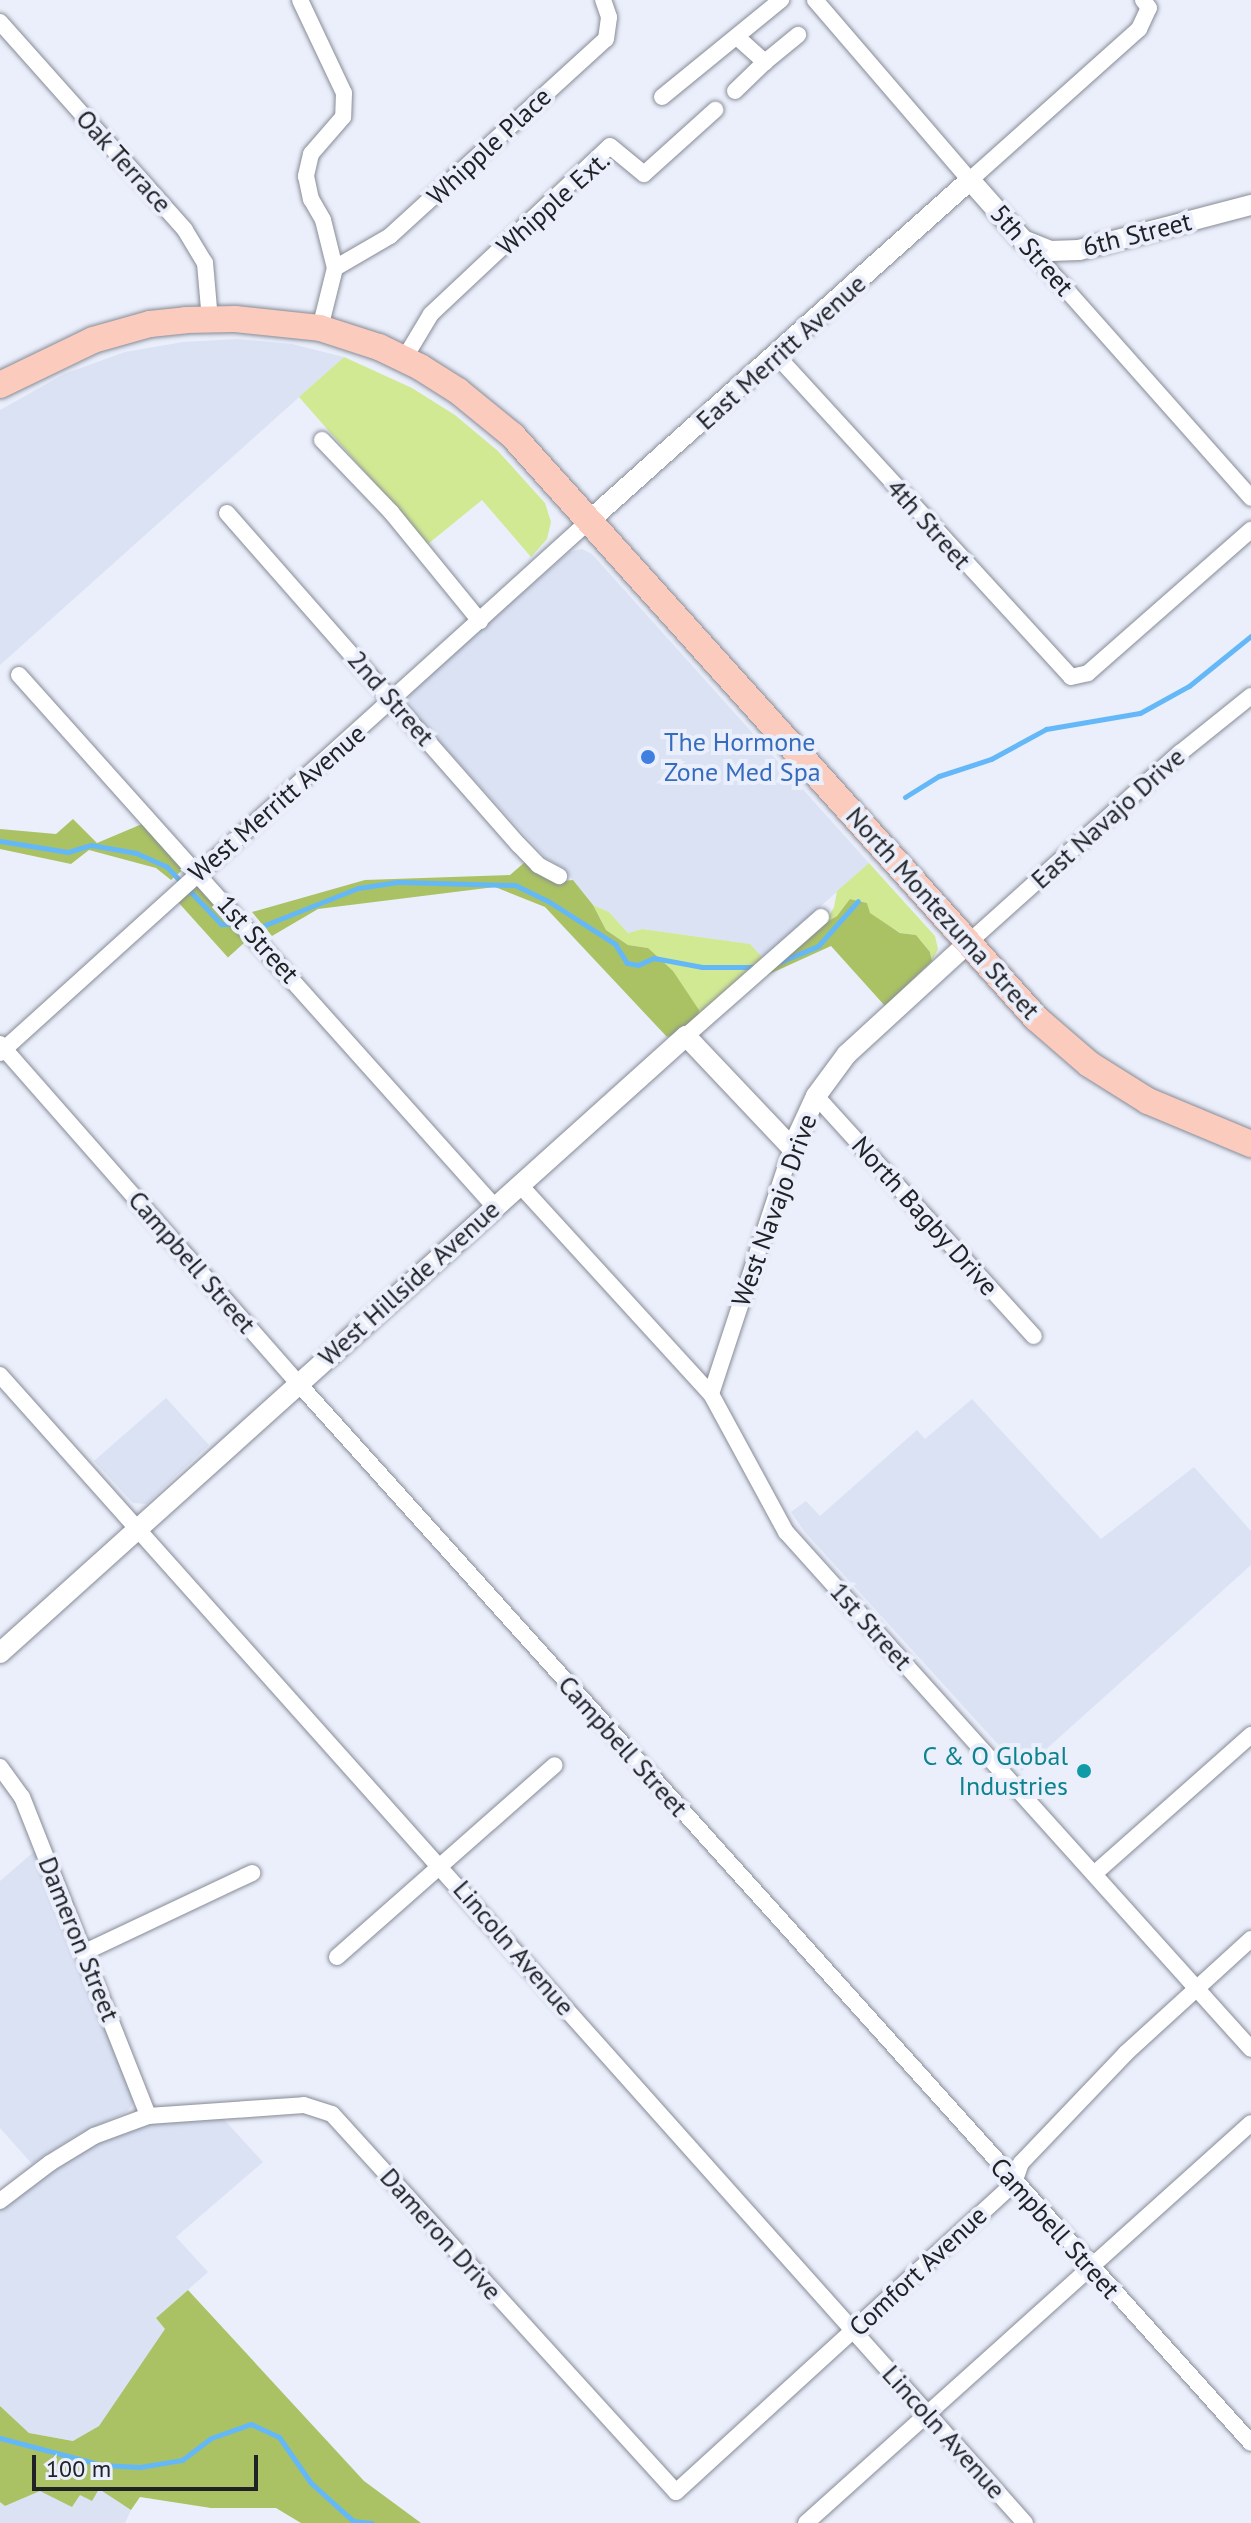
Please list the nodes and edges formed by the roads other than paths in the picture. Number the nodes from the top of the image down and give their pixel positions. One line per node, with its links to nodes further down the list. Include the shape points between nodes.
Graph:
1 (300, 0): 16 (street, via 344,93 343,117 311,154 306,176)
2 (603, 0): 16 (street, Whipple Place, via 609,17 606,39 390,236)
3 (781, 0): 8 (street)
4 (815, 0): 13 (street, 5th Street)
5 (1143, 0): 13 (street, via 1149,8 1139,29)
6 (0, 22): 17 (street, Oak Terrace, via 185,230 205,263)
7 (798, 35): 9 (street)
8 (737, 37): 9 (street); 11 (street)
9 (765, 62): 10 (street)
10 (735, 91)
11 (662, 97)
12 (715, 110): 20 (street, Whipple Ext., via 644,174 610,146 431,314)
13 (970, 180): 15 (street, 5th Street); 19 (street, East Merritt Avenue)
14 (1251, 205): 15 (street, 6th Street, via 1079,250 1050,251)
15 (1023, 240): 23 (street, 5th Street)
16 (335, 268): 18 (street)
17 (210, 320): 18 (main road, North Montezuma Street); 21 (main road, North Montezuma Street, via 150,324 93,340)
18 (320, 328): 20 (main road, North Montezuma Street)
19 (777, 356): 25 (street, East Merritt Avenue); 26 (street, 4th Street, via 1071,677 1088,673)
20 (404, 359): 25 (main road, North Montezuma Street, via 458,391 512,435)
21 (0, 385)
22 (322, 440): 27 (street, via 391,512)
23 (1251, 498)
24 (227, 513): 30 (street, 2nd Street)
25 (589, 521): 27 (street, West Merritt Avenue); 34 (main road, North Montezuma Street)
26 (1251, 530)
27 (480, 621): 30 (street, West Merritt Avenue)
28 (19, 675): 31 (street, 1st Street)
29 (1251, 696): 34 (street, East Navajo Drive)
30 (394, 701): 31 (street, West Merritt Avenue); 32 (street, 2nd Street, via 538,865)
31 (196, 874): 36 (street, West Merritt Avenue); 41 (street, 1st Street)
32 (559, 876)
33 (821, 917): 35 (street, West Hillside Avenue)
34 (968, 943): 37 (street, West Navajo Drive, via 847,1054); 38 (main road, North Montezuma Street, via 1037,1019 1089,1064 1148,1101)
35 (686, 1036): 39 (street); 40 (street, West Hillside Avenue)
36 (2, 1049): 44 (street, Campbell Street)
37 (816, 1096): 39 (street, West Navajo Drive); 42 (street, North Bagby Drive)
38 (1251, 1144)
39 (792, 1148): 45 (street, West Navajo Drive)
40 (519, 1184): 41 (street, West Hillside Avenue); 45 (street, 1st Street)
41 (494, 1206): 44 (street, West Hillside Avenue)
42 (1034, 1336)
43 (0, 1375): 46 (street, Lincoln Avenue)
44 (298, 1383): 46 (street, West Hillside Avenue); 61 (street, Campbell Street)
45 (711, 1394): 53 (street, 1st Street, via 786,1532)
46 (136, 1528): 47 (street, West Hillside Avenue); 51 (street, Lincoln Avenue)
47 (0, 1653)
48 (1251, 1735): 53 (street)
49 (555, 1765): 51 (street)
50 (0, 1767): 55 (street, Dameron Street, via 22,1797)
51 (442, 1866): 56 (street); 64 (street, Lincoln Avenue)
52 (252, 1873): 55 (street)
53 (1094, 1874): 57 (street, 1st Street)
54 (1251, 1939): 57 (street, Comfort Avenue)
55 (85, 1952): 59 (street, Dameron Street)
56 (337, 1957)
57 (1196, 1987): 58 (street, 1st Street); 61 (street, Comfort Avenue, via 1021,2163)
58 (1251, 2049)
59 (148, 2116): 62 (street, Dameron Drive, via 94,2136); 67 (street, Dameron Drive, via 304,2105 332,2114)
60 (1251, 2123): 63 (street)
61 (1014, 2183): 63 (street, Campbell Street); 64 (street, Comfort Avenue)
62 (0, 2201)
63 (1088, 2266): 65 (street); 66 (street, Campbell Street)
64 (852, 2331): 65 (street, Lincoln Avenue); 67 (street, Comfort Avenue)
65 (927, 2413): 68 (street); 69 (street, Lincoln Avenue)
66 (1251, 2443)
67 (676, 2492)
68 (806, 2523)
69 (1025, 2523)

